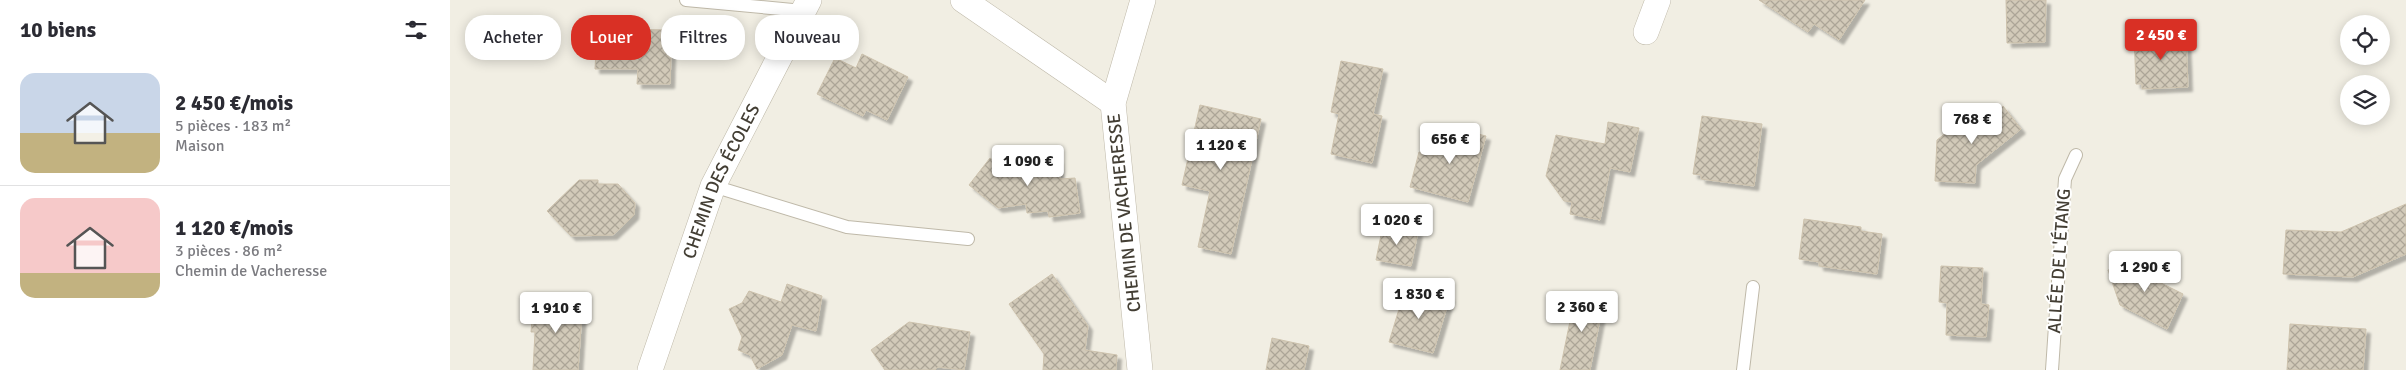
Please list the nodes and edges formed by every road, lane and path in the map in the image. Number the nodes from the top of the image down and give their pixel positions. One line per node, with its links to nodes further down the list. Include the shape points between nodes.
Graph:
1 (686, 0): 5 (lane)
2 (963, 0): 7 (street)
3 (1143, 0): 7 (street, CHEMIN DE VACHERESSE)
4 (1658, 0): 6 (street)
5 (806, 6): 9 (street, CHEMIN DES ÉCOLES)
6 (1646, 32)
7 (1113, 102): 13 (street, CHEMIN DE VACHERESSE)
8 (2076, 155): 15 (lane, ALLÉE DE L'ÉTANG, via 2065,179)
9 (713, 186): 10 (lane, via 847,227); 12 (street, CHEMIN DES ÉCOLES)
10 (968, 240)
11 (1753, 287): 14 (lane)
12 (650, 370)
13 (1140, 370)
14 (1742, 370)
15 (2052, 370)

